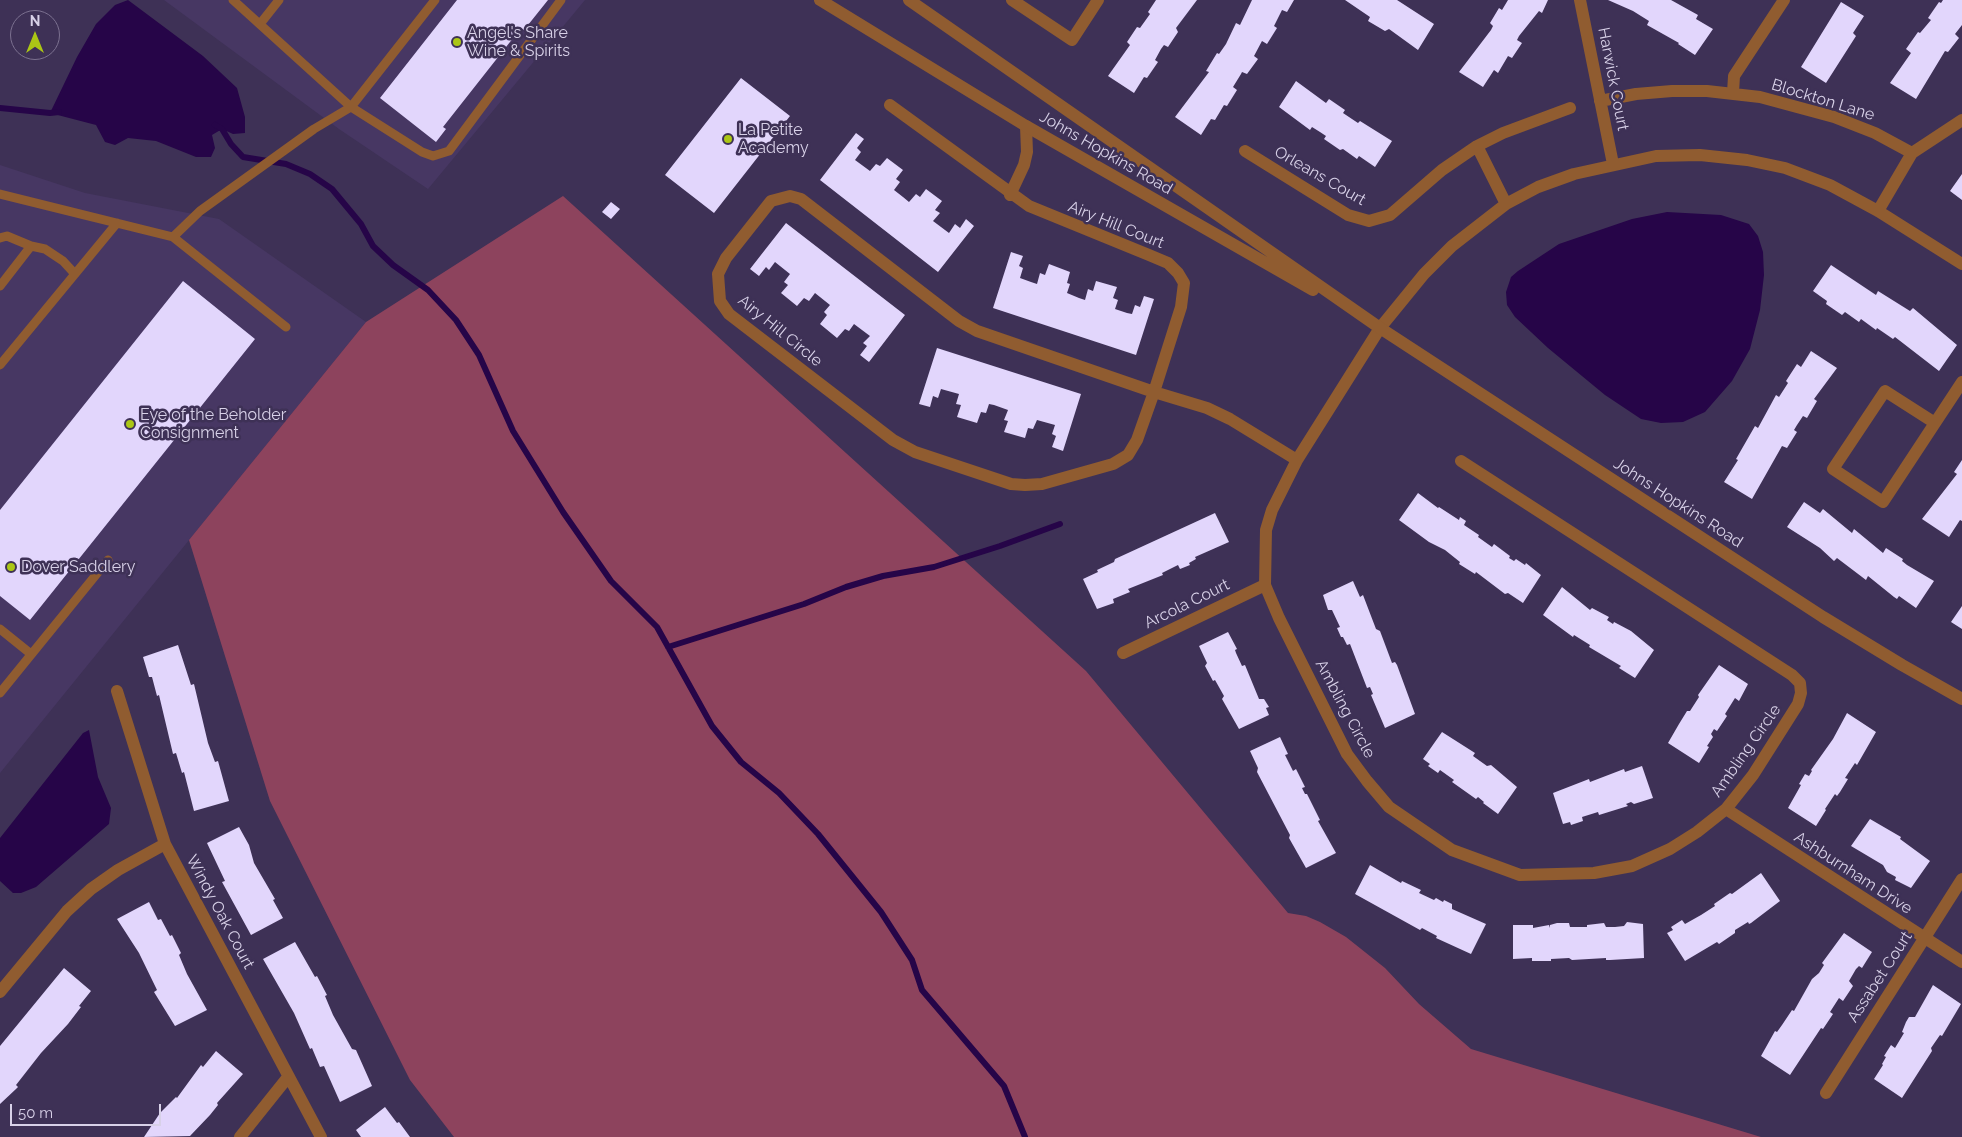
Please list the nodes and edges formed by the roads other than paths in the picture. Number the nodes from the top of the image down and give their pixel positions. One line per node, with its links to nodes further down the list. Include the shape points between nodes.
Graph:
1 (233, 0): 11 (lane)
2 (279, 0): 11 (lane)
3 (435, 0): 15 (lane)
4 (561, 0): 15 (lane, via 449,151 433,156 422,152)
5 (820, 0): 18 (street, Johns Hopkins Road)
6 (908, 0): 35 (street, Johns Hopkins Road)
7 (1012, 0): 8 (street, via 1072,40)
8 (1098, 0)
9 (1580, 0): 13 (street, Harwick Court)
10 (1784, 0): 12 (street, via 1734,76)
11 (260, 24): 15 (lane)
12 (1733, 93): 13 (street, Blockton Lane, via 1672,91); 21 (street, Blockton Lane, via 1834,117)
13 (1600, 101): 22 (street, Harwick Court)
14 (890, 105): 24 (street, Airy Hill Court)
15 (351, 107): 28 (lane, via 314,129 200,210)
16 (1570, 108): 19 (street, Orleans Court)
17 (1962, 120): 21 (street)
18 (1026, 126): 24 (street, via 1024,165); 35 (street, Johns Hopkins Road)
19 (1477, 146): 20 (street, Orleans Court, via 1434,176 1390,214 1369,221 1348,215); 25 (street)
20 (1245, 151)
21 (1912, 152): 26 (street)
22 (1613, 164): 25 (street, Ambling Circle, via 1538,187); 26 (street, Ambling Circle, via 1656,156 1700,155 1748,160 1785,168 1830,184)
23 (0, 194): 27 (lane)
24 (1010, 195): 38 (street, Airy Hill Court, via 1050,216 1162,261 1178,273 1184,283 1181,307)
25 (1506, 204): 35 (street, Ambling Circle, via 1452,246 1424,274)
26 (1878, 210): 31 (street, Ambling Circle)
27 (116, 223): 28 (lane); 32 (lane)
28 (173, 237): 34 (lane)
29 (0, 238): 30 (lane, via 7,236)
30 (30, 246): 32 (lane, via 45,249); 33 (lane)
31 (1962, 264)
32 (75, 274): 36 (lane)
33 (0, 286)
34 (286, 326)
35 (1380, 328): 40 (street, Ambling Circle); 49 (street, Johns Hopkins Road, via 1824,617)
36 (0, 365)
37 (1962, 382): 39 (street)
38 (1154, 392): 38 (street, Airy Hill Circle, via 977,331 959,321 801,199 790,196 771,201 726,258 718,274 720,301 729,314 893,440 915,452 1011,484 1042,484 1113,464 1128,455 1137,440); 40 (street, Airy Hill Circle, via 1222,415)
39 (1935, 423): 39 (street, via 1884,502 1834,469 1885,391)
40 (1297, 460): 43 (street, Ambling Circle, via 1272,510 1266,530)
41 (1461, 461): 50 (street, Ambling Circle, via 1800,683 1798,704 1753,775)
42 (108, 560): 46 (lane)
43 (1265, 585): 45 (street, Arcola Court); 50 (street, Ambling Circle, via 1347,754 1389,807 1452,850 1520,875 1594,873 1632,866 1670,849)
44 (0, 629): 46 (lane)
45 (1123, 653)
46 (31, 654): 48 (lane)
47 (117, 691): 51 (street, Windy Oak Court)
48 (0, 692)
49 (1962, 699)
50 (1726, 809): 53 (street, Ashburnham Drive)
51 (166, 844): 55 (street, via 90,889 67,911); 56 (street, Windy Oak Court)
52 (1962, 879): 53 (street, Assabet Court)
53 (1924, 940): 54 (street, Ashburnham Drive); 57 (street, Assabet Court)
54 (1962, 962)
55 (0, 992)
56 (288, 1077): 58 (street); 59 (street, Windy Oak Court)
57 (1826, 1093)
58 (240, 1137)
59 (321, 1137)

